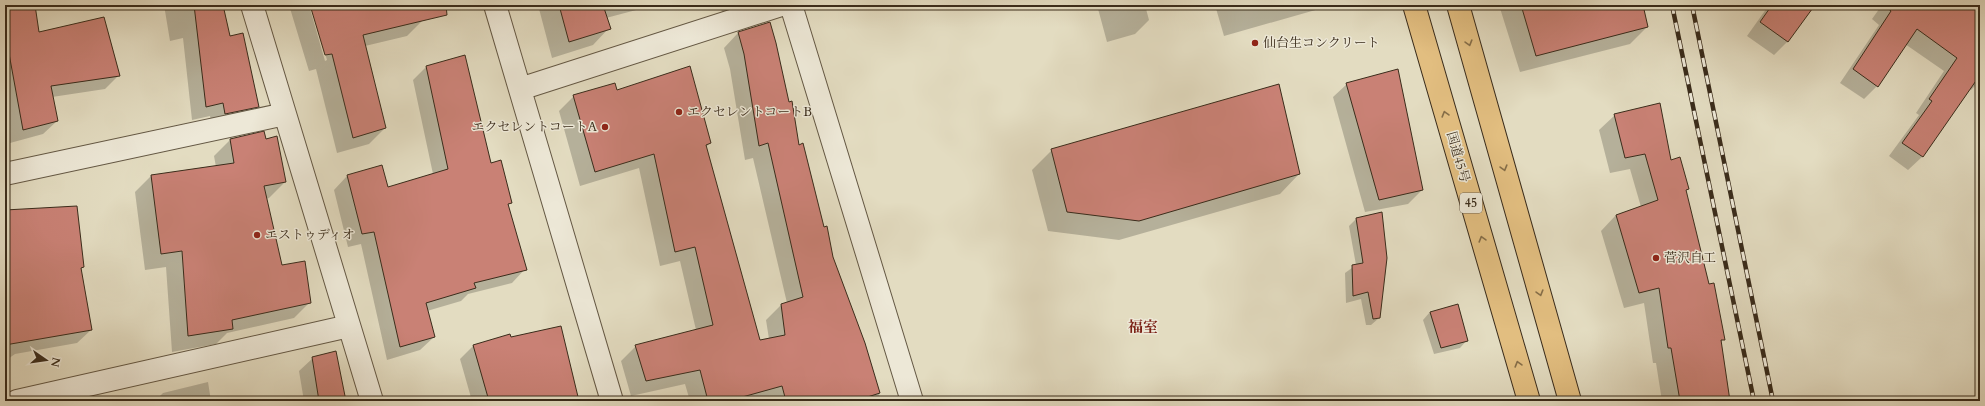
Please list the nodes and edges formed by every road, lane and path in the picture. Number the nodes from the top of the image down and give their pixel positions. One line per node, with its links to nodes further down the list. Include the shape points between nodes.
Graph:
1 (252, 5): 8 (street)
2 (495, 5): 7 (street)
3 (781, 5): 7 (street)
4 (791, 5): 14 (street)
5 (1414, 5): 15 (highway, 国道45号 / 45, one-way to 5)
6 (1458, 5): 16 (highway, one-way to 16)
7 (520, 89): 13 (street)
8 (285, 114): 9 (street); 10 (street)
9 (5, 174)
10 (349, 326): 11 (street); 12 (street)
11 (17, 401)
12 (372, 401)
13 (612, 401)
14 (912, 401)
15 (1529, 401)
16 (1570, 401)

